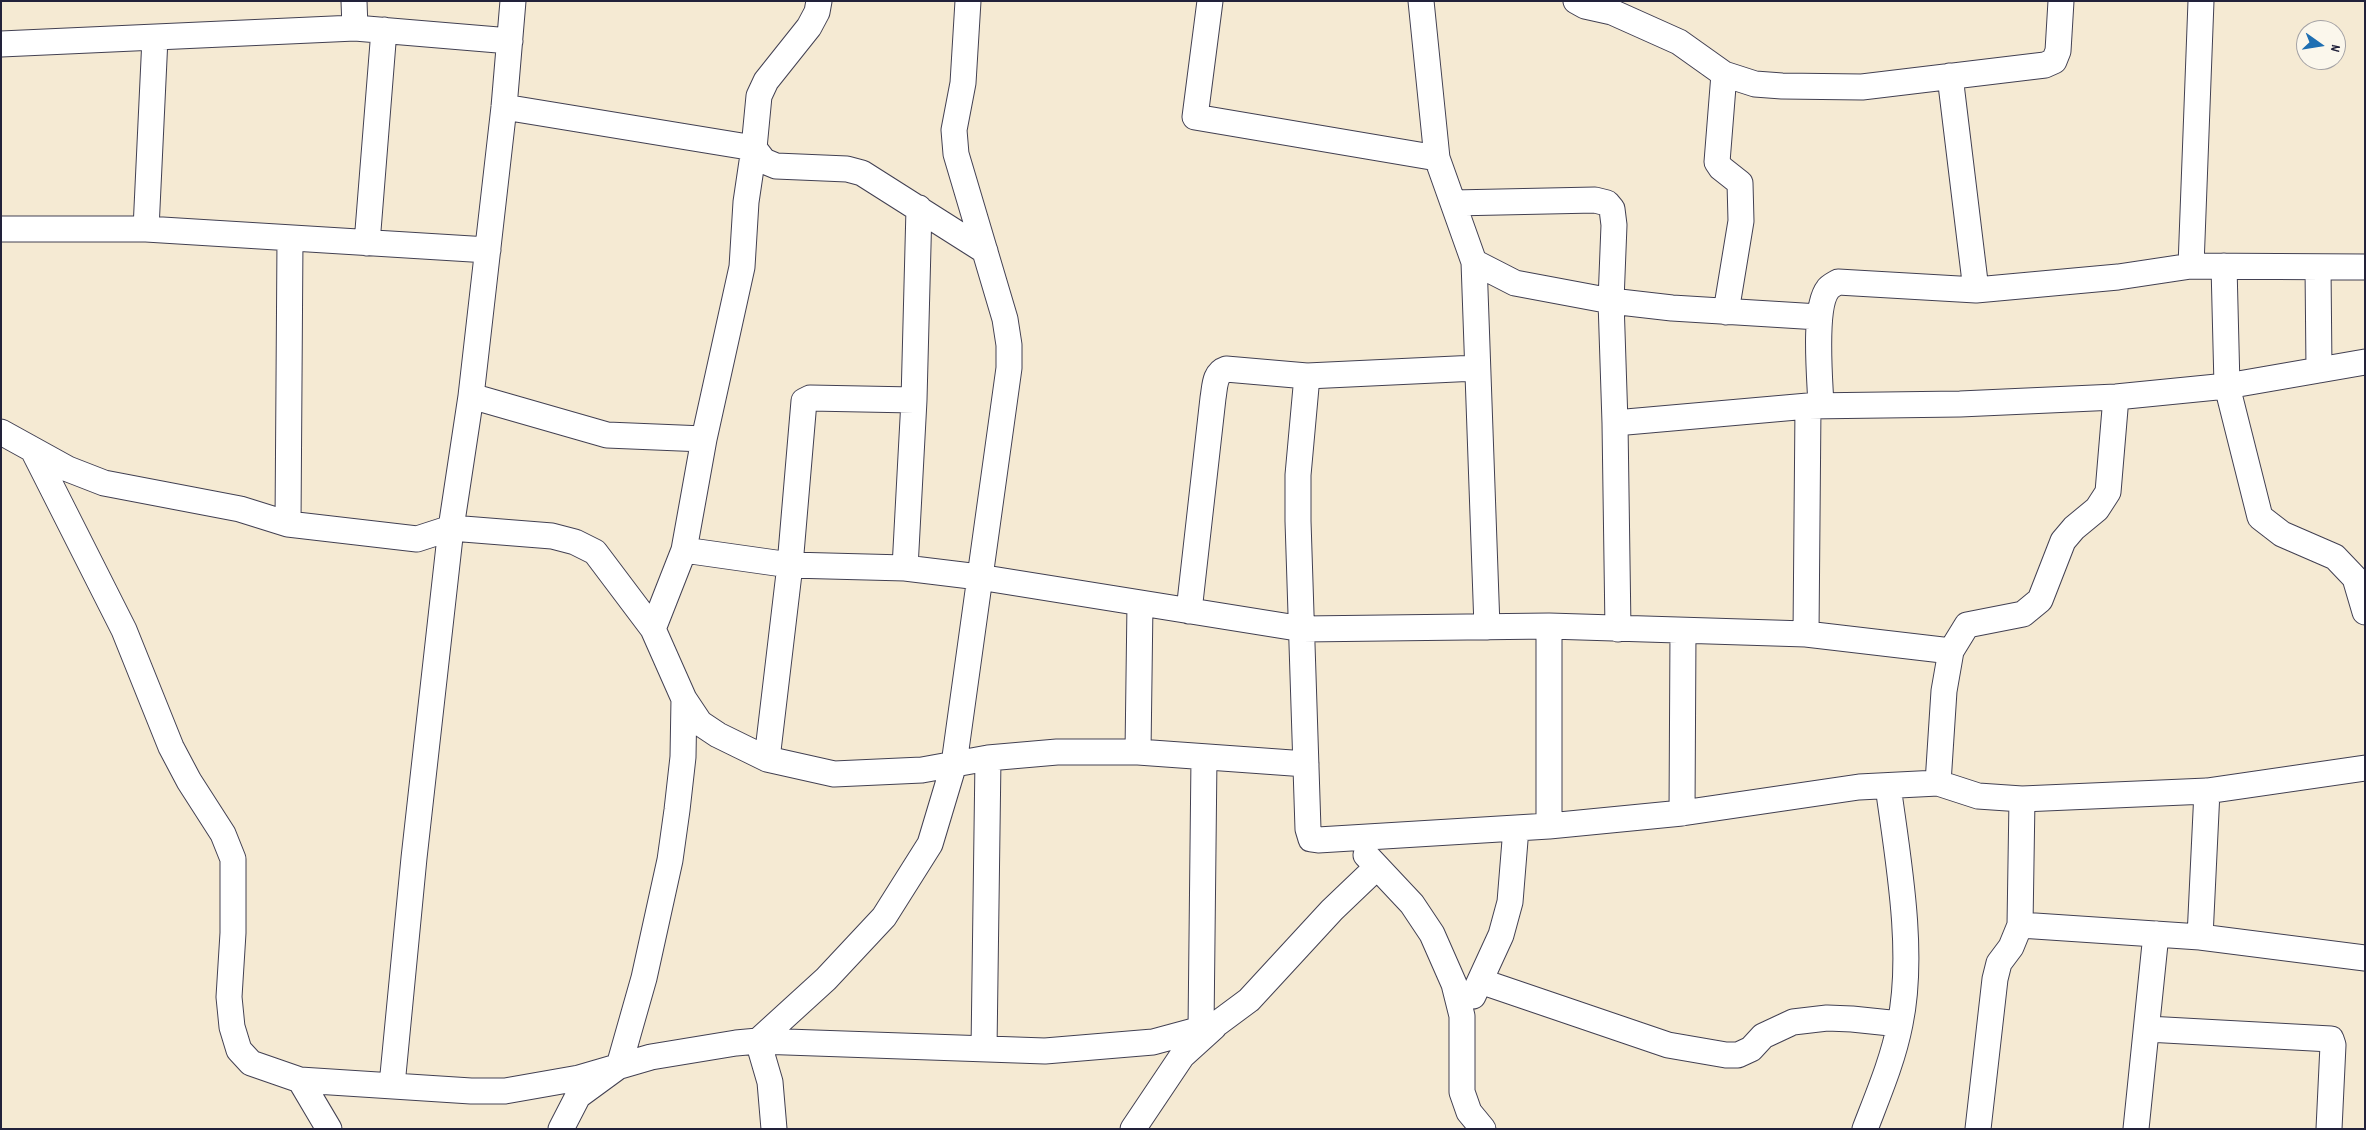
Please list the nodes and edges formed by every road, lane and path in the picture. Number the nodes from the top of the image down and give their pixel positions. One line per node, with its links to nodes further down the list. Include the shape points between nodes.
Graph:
1 (354, 1): 10 (street)
2 (513, 1): 13 (street)
3 (819, 1): 18 (street, via 809,27 758,96)
4 (968, 1): 27 (street, via 963,83 954,130 956,154)
5 (1210, 1): 19 (street, via 1195,117)
6 (1421, 1): 19 (street)
7 (1576, 1): 15 (street, via 1612,12 1679,42)
8 (2061, 1): 16 (street, via 2058,51 2054,61 2045,65)
9 (2201, 1): 29 (street)
10 (355, 28): 11 (street); 12 (street)
11 (384, 30): 13 (street); 25 (street)
12 (155, 38): 14 (street); 23 (street)
13 (510, 41): 17 (street)
14 (1, 44)
15 (1724, 74): 16 (street, via 1755,84 1862,87); 35 (street, via 1717,162 1740,183 1742,206)
16 (1950, 76): 33 (street)
17 (504, 107): 18 (street); 26 (street)
18 (754, 148): 21 (street, via 764,160 776,166 847,169 862,173); 48 (street, via 746,202 742,268)
19 (1437, 158): 20 (street)
20 (1453, 204): 28 (street); 34 (street, via 1596,200 1607,203 1612,209 1614,225)
21 (919, 208): 27 (street); 44 (street)
22 (1, 229): 23 (street)
23 (146, 229): 24 (street)
24 (290, 239): 25 (street); 50 (street)
25 (367, 243): 26 (street)
26 (488, 250): 42 (street)
27 (985, 250): 55 (street, via 1005,319 1009,368)
28 (1474, 262): 34 (street, via 1515,283); 38 (street)
29 (2191, 266): 30 (street); 33 (street, via 2118,277)
30 (2224, 266): 31 (street); 41 (street)
31 (2318, 267): 32 (street); 39 (street)
32 (2365, 267)
33 (1976, 290): 36 (street, via 1838,282 1829,288 1823,299)
34 (1611, 301): 35 (street); 46 (street)
35 (1726, 312): 36 (street)
36 (1820, 317): 45 (street)
37 (2365, 362): 39 (street)
38 (1477, 368): 40 (street); 61 (street)
39 (2319, 370): 41 (street)
40 (1307, 376): 58 (street, via 1226,369 1217,374); 63 (street, via 1298,475)
41 (2227, 386): 43 (street); 56 (street, via 2260,517 2282,534 2335,557)
42 (471, 396): 48 (street, via 607,435); 51 (street)
43 (2116, 397): 45 (street); 67 (street, via 2108,492 2097,509 2063,541 2040,600 2023,614 1967,624)
44 (914, 400): 53 (street, via 810,398 804,401); 54 (street)
45 (1814, 406): 46 (street); 66 (street)
46 (1615, 423): 64 (street)
47 (1, 432): 49 (street)
48 (704, 439): 52 (street)
49 (34, 452): 50 (street, via 104,483 240,509); 97 (street, via 124,630 171,747 223,834 233,859 229,997 232,1028 239,1050 251,1063)
50 (288, 524): 51 (street, via 417,539)
51 (451, 528): 62 (street, via 552,536 575,542 595,552); 98 (street)
52 (684, 550): 53 (street); 62 (street)
53 (790, 565): 54 (street); 72 (street)
54 (905, 568): 55 (street)
55 (978, 576): 57 (street); 73 (street)
56 (2360, 578): 59 (street)
57 (1140, 603): 58 (street); 69 (street)
58 (1189, 611): 63 (street)
59 (2365, 612)
60 (1549, 626): 61 (street); 64 (street); 81 (street)
61 (1487, 627): 63 (street)
62 (653, 629): 68 (street)
63 (1303, 629): 74 (street)
64 (1618, 629): 65 (street)
65 (1683, 631): 66 (street); 80 (street)
66 (1806, 634): 67 (street)
67 (1951, 651): 76 (street, via 1944,691)
68 (684, 699): 72 (street, via 700,723); 96 (street, via 683,757 670,860 644,978)
69 (1138, 752): 70 (street); 71 (street, via 1026,753)
70 (1204, 757): 74 (street); 92 (street)
71 (988, 758): 73 (street); 95 (street)
72 (767, 759): 73 (street, via 834,774 922,770)
73 (954, 764): 94 (street, via 930,844 884,917 826,979)
74 (1306, 764): 83 (street, via 1311,839)
75 (2365, 768): 78 (street)
76 (1938, 783): 77 (street); 79 (street, via 1978,796)
77 (1888, 786): 80 (street, via 1860,787); 91 (street, via 1904,928 1906,986)
78 (2207, 791): 79 (street); 87 (street)
79 (2022, 798): 85 (street)
80 (1682, 813): 81 (street)
81 (1549, 826): 82 (street)
82 (1516, 828): 83 (street); 89 (street, via 1510,902 1501,935)
83 (1349, 837): 84 (street)
84 (1377, 867): 90 (street, via 1412,904 1432,934 1454,984); 92 (street, via 1248,1000)
85 (2020, 926): 86 (street); 107 (street, via 2011,947 1999,963 1995,979)
86 (2156, 934): 87 (street); 93 (street)
87 (2200, 937): 88 (street)
88 (2365, 958)
89 (1480, 981): 90 (street); 91 (street, via 1668,1045 1726,1055 1738,1055 1763,1036 1794,1022 1827,1018)
90 (1462, 1016): 99 (street)
91 (1900, 1024): 106 (street)
92 (1210, 1026): 95 (street, via 1153,1042 1100,1048 1045,1051); 103 (street, via 1182,1056)
93 (2147, 1029): 108 (street); 109 (street, via 2331,1038 2334,1045)
94 (758, 1041): 95 (street); 96 (street, via 651,1057); 102 (street, via 770,1082)
95 (984, 1049)
96 (619, 1066): 98 (street, via 579,1078 506,1091); 101 (street, via 578,1096)
97 (300, 1080): 98 (street); 100 (street)
98 (392, 1085)
99 (1464, 1103): 104 (street); 105 (street)
100 (329, 1129)
101 (561, 1129)
102 (774, 1129)
103 (1133, 1129)
104 (1461, 1129)
105 (1483, 1129)
106 (1865, 1129)
107 (1978, 1129)
108 (2136, 1129)
109 (2329, 1129)

